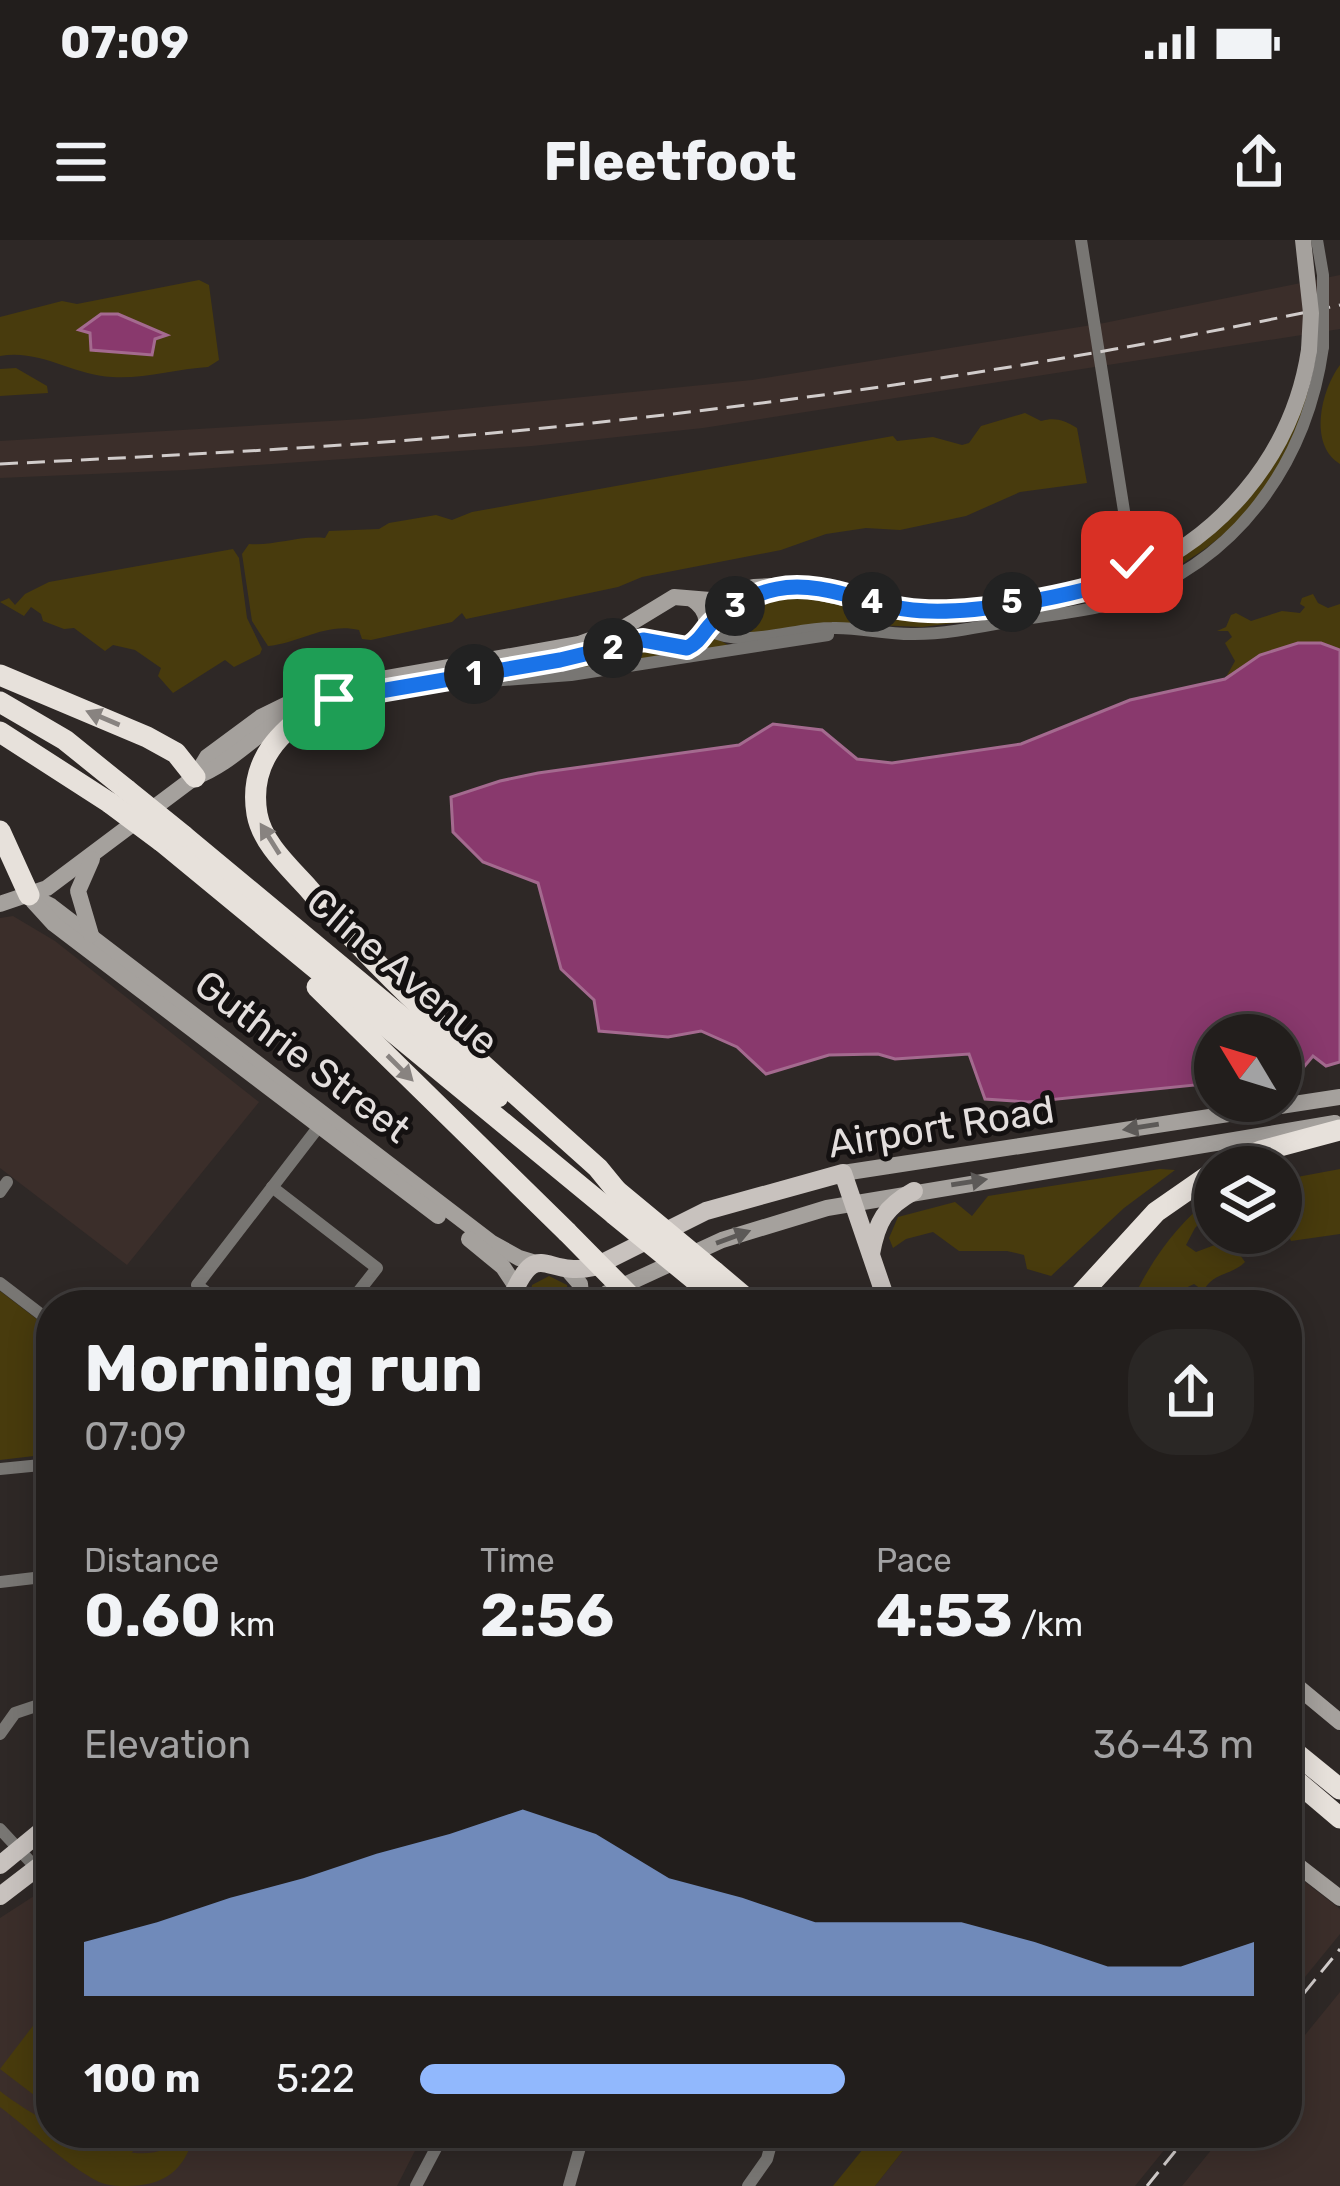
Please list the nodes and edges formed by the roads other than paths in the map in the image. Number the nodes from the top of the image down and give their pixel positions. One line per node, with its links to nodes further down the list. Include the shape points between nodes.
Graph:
1 (1081, 240): 5 (street)
2 (1303, 240): 4 (main road, bridge)
3 (1317, 240): 4 (street, bridge, via 1323,275)
4 (1316, 349): 5 (main road, via 1289,420 1249,487 1192,542); 10 (street, via 1309,412 1282,472 1243,524 1191,567 1142,593 1080,611 946,632)
5 (1134, 574): 6 (main road, via 1082,590 927,611)
6 (789, 587): 7 (main road); 9 (main road, via 739,603)
7 (691, 598): 8 (main road); 9 (main road)
8 (660, 606): 11 (main road, via 656,632); 17 (main road, via 579,644 314,691 250,724 207,757)
9 (707, 628): 10 (street, via 732,639); 11 (main road, via 687,648)
10 (866, 631): 13 (street, via 571,675)
11 (668, 645): 13 (main road, via 643,640)
12 (0, 675): 17 (highway, one-way to 12, via 147,736)
13 (401, 688): 15 (main road)
14 (0, 702): 18 (highway, Cline Avenue, via 65,740)
15 (320, 703): 17 (main road, via 292,712); 34 (highway, one-way to 15, via 387,976 263,833 255,794 264,757)
16 (0, 732): 18 (highway, Cline Avenue)
17 (195, 777): 20 (main road)
18 (118, 796): 23 (highway, Cline Avenue, bridge); 34 (highway, Cline Avenue, bridge, via 184,836)
19 (3, 837): 21 (highway); 22 (highway)
20 (98, 849): 22 (main road); 25 (main road, via 78,891)
21 (0, 871)
22 (29, 895): 24 (main road); 25 (main road, Guthrie Street); 26 (main road, Guthrie Street, via 47,918)
23 (227, 898): 40 (highway, Cline Avenue, bridge, via 614,1214); 48 (highway, one-way to 48, bridge)
24 (0, 904)
25 (91, 936): 26 (main road, Guthrie Street)
26 (157, 993): 28 (main road, Guthrie Street); 38 (main road, Guthrie Street, via 476,1231)
27 (1340, 1096): 31 (main road, Airport Road, one-way to 31)
28 (320, 1125): 33 (street); 44 (main road, Guthrie Street, via 488,1254)
29 (1340, 1126): 30 (highway); 35 (main road, Airport Road, one-way to 29)
30 (1277, 1146)
31 (843, 1173): 36 (main road); 39 (main road, Airport Road, via 724,1204 595,1267)
32 (1194, 1186): 52 (highway, via 1156,1212)
33 (272, 1187): 42 (street, via 197,1285); 43 (street, via 377,1268)
34 (616, 1190): 40 (highway, Cline Avenue, bridge)
35 (914, 1191): 36 (main road, Airport Road); 37 (main road, via 879,1220)
36 (854, 1202): 37 (main road); 47 (main road, Airport Road, one-way to 36, via 722,1240)
37 (870, 1258): 51 (main road)
38 (539, 1264): 39 (main road); 45 (main road)
39 (567, 1269): 46 (main road)
40 (705, 1276): 49 (highway, Cline Avenue); 50 (highway, Cline Avenue)
41 (0, 1283): 53 (street)
42 (204, 1290)
43 (360, 1290)
44 (507, 1290)
45 (516, 1290)
46 (582, 1290)
47 (617, 1290)
48 (624, 1290)
49 (714, 1290)
50 (729, 1290)
51 (882, 1290)
52 (1085, 1290)
53 (36, 1311)
54 (36, 1465): 55 (street)
55 (0, 1469)
56 (36, 1578): 57 (street)
57 (0, 1582)
58 (1302, 1690): 60 (main road)
59 (36, 1705): 61 (street, via 15,1713)
60 (1340, 1722)
61 (0, 1734)
62 (1302, 1758): 64 (highway)
63 (1302, 1786): 65 (highway)
64 (1340, 1789)
65 (1340, 1818)
66 (0, 1829): 68 (street)
67 (36, 1836): 68 (main road)
68 (20, 1850): 69 (street); 70 (main road)
69 (36, 1862)
70 (0, 1865)
71 (1302, 1869): 74 (main road)
72 (36, 1876): 73 (main road)
73 (0, 1896)
74 (1340, 1898)
75 (436, 2148): 78 (street)
76 (580, 2148): 79 (street)
77 (770, 2148): 80 (street)
78 (416, 2186)
79 (569, 2186)
80 (748, 2186)

